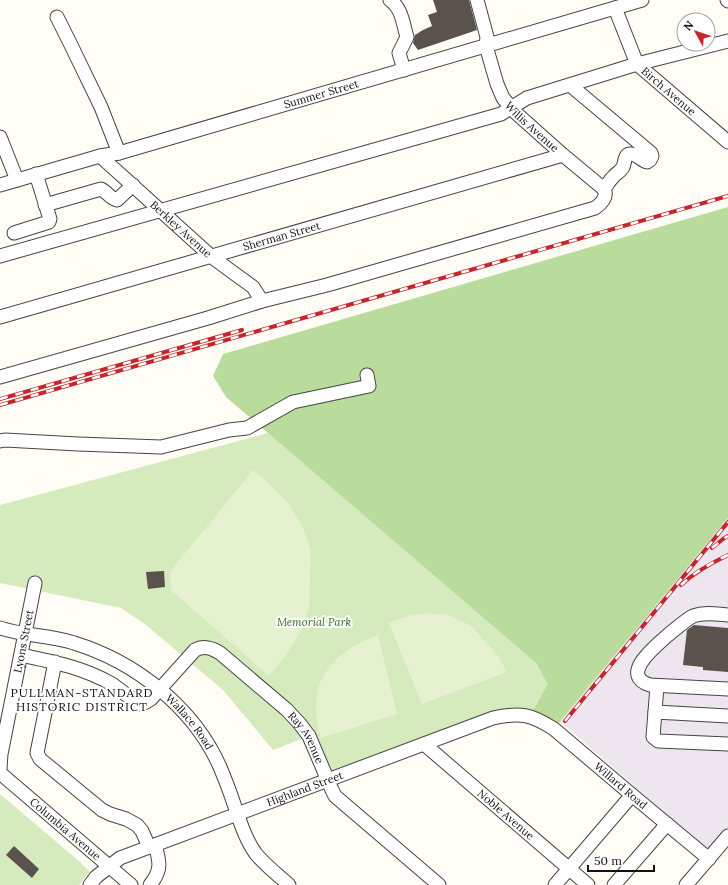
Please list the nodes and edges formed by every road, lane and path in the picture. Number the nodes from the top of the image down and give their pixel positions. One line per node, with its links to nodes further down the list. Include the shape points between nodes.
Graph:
1 (390, 0): 9 (street, via 400,12 407,37 399,53)
2 (476, 0): 7 (street, Willis Avenue, via 487,37)
3 (642, 0): 4 (street, Summer Street)
4 (614, 8): 7 (street, Summer Street); 8 (street, Birch Avenue)
5 (57, 17): 14 (street, via 101,107)
6 (728, 41): 8 (street)
7 (486, 46): 9 (street, Summer Street); 11 (street, Willis Avenue, via 503,98)
8 (637, 64): 10 (street); 13 (street, Birch Avenue)
9 (404, 70): 14 (street, Summer Street)
10 (570, 85): 11 (street, via 527,98); 21 (street, via 652,156 647,162 634,154 628,155 623,168)
11 (511, 108): 16 (street, Willis Avenue); 23 (street, via 501,114)
12 (0, 137): 18 (street)
13 (728, 142)
14 (119, 153): 15 (street, Summer Street)
15 (100, 156): 17 (street, Summer Street); 20 (street, Berkley Avenue)
16 (563, 156): 21 (street, Willis Avenue); 26 (street, Sherman Street)
17 (36, 174): 18 (street, Summer Street); 22 (street)
18 (17, 180): 19 (street, Summer Street)
19 (0, 185)
20 (132, 186): 22 (street, via 117,200 101,189); 23 (street, Berkley Avenue)
21 (604, 189): 27 (street, via 604,198 595,208)
22 (45, 205): 24 (street, via 49,222)
23 (160, 210): 25 (street); 26 (street, Berkley Avenue)
24 (14, 233)
25 (0, 256)
26 (212, 256): 27 (street, Berkley Avenue, via 253,286); 28 (street, Sherman Street)
27 (262, 301): 30 (street)
28 (0, 317)
29 (367, 375): 31 (street, via 369,386 293,402 247,428 161,446)
30 (0, 377)
31 (0, 441)
32 (35, 583): 35 (street, Lyons Street)
33 (728, 615): 38 (street, via 703,613 692,616 656,646 641,662 638,675 643,682)
34 (0, 628): 35 (street, Wallace Road)
35 (25, 633): 36 (street, Lyons Street); 39 (street, Wallace Road, via 56,638 97,651)
36 (21, 655): 37 (street, Ray Avenue); 46 (street, Lyons Street)
37 (55, 662): 39 (street, Ray Avenue, via 97,677 121,690 139,704 146,703); 53 (street, via 37,753 40,759 102,810 137,825)
38 (656, 686): 40 (street); 41 (street)
39 (160, 689): 48 (street, Ray Avenue, via 194,650 204,647 215,650 287,710 300,724 309,736); 50 (street, Wallace Road, via 195,726 208,745 222,771)
40 (728, 689)
41 (655, 712): 43 (street); 45 (street, via 653,737 658,741)
42 (530, 716): 44 (street, Highland Street, via 518,714 493,718); 49 (street, Willard Road, via 554,729)
43 (728, 716)
44 (424, 744): 48 (street, Highland Street); 56 (street, Noble Avenue)
45 (728, 744)
46 (0, 770)
47 (0, 773): 55 (street, Columbia Avenue)
48 (328, 780): 50 (street, Highland Street); 61 (street, Ray Avenue, via 335,796)
49 (632, 795): 51 (street, Willard Road); 56 (street)
50 (237, 814): 53 (street, Highland Street); 60 (street, Wallace Road, via 243,831 256,853)
51 (667, 824): 54 (street, Willard Road); 64 (street)
52 (728, 836): 54 (street)
53 (152, 846): 55 (street, Highland Street, via 120,858); 59 (street, via 160,862)
54 (709, 859): 65 (street)
55 (109, 866): 57 (street, Highland Street); 58 (street, Columbia Avenue)
56 (569, 868): 62 (street); 63 (street, Noble Avenue)
57 (90, 885)
58 (131, 885)
59 (150, 885)
60 (289, 885)
61 (439, 885)
62 (555, 885)
63 (588, 885)
64 (614, 885)
65 (686, 885)

